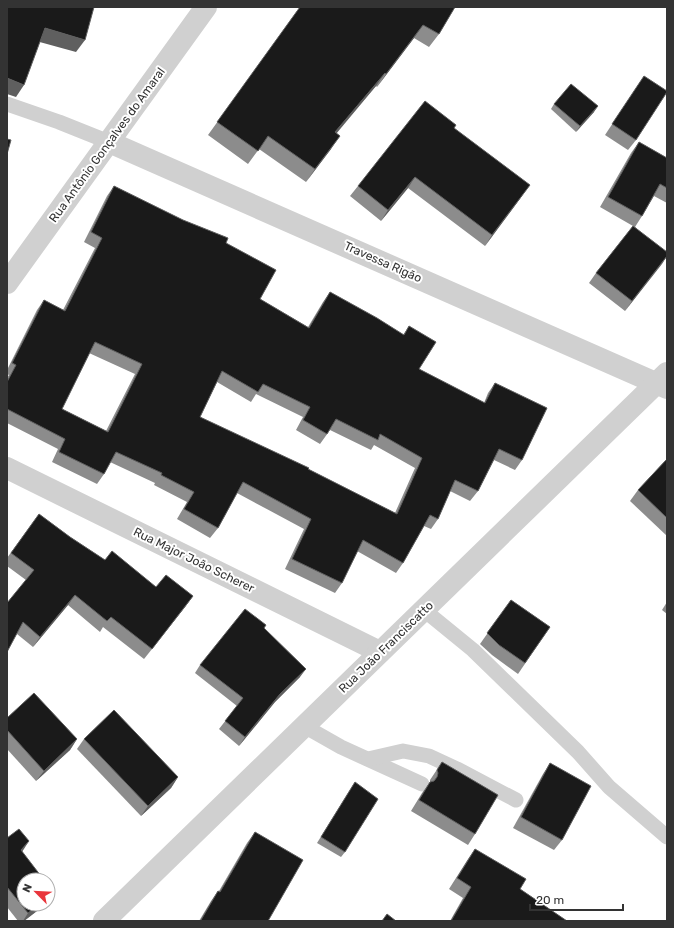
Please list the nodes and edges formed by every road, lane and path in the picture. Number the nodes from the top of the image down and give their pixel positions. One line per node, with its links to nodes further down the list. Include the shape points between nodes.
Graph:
1 (206, 7): 3 (street, Rua Antônio Gonçalves do Amaral)
2 (7, 104): 3 (lane)
3 (109, 142): 4 (street, Rua Antônio Gonçalves do Amaral); 5 (street, Travessa Rigão)
4 (7, 283)
5 (664, 381): 7 (street, Rua João Franciscatto)
6 (7, 468): 8 (street, Rua Major João Scherer)
7 (424, 610): 8 (street, Rua João Franciscatto); 13 (lane, via 473,650 578,752 609,787)
8 (380, 652): 9 (street, Rua João Franciscatto)
9 (304, 726): 10 (lane); 14 (street, Rua João Franciscatto)
10 (368, 759): 11 (lane); 12 (lane, via 403,751 429,756)
11 (422, 784)
12 (516, 800)
13 (667, 837)
14 (104, 921)

